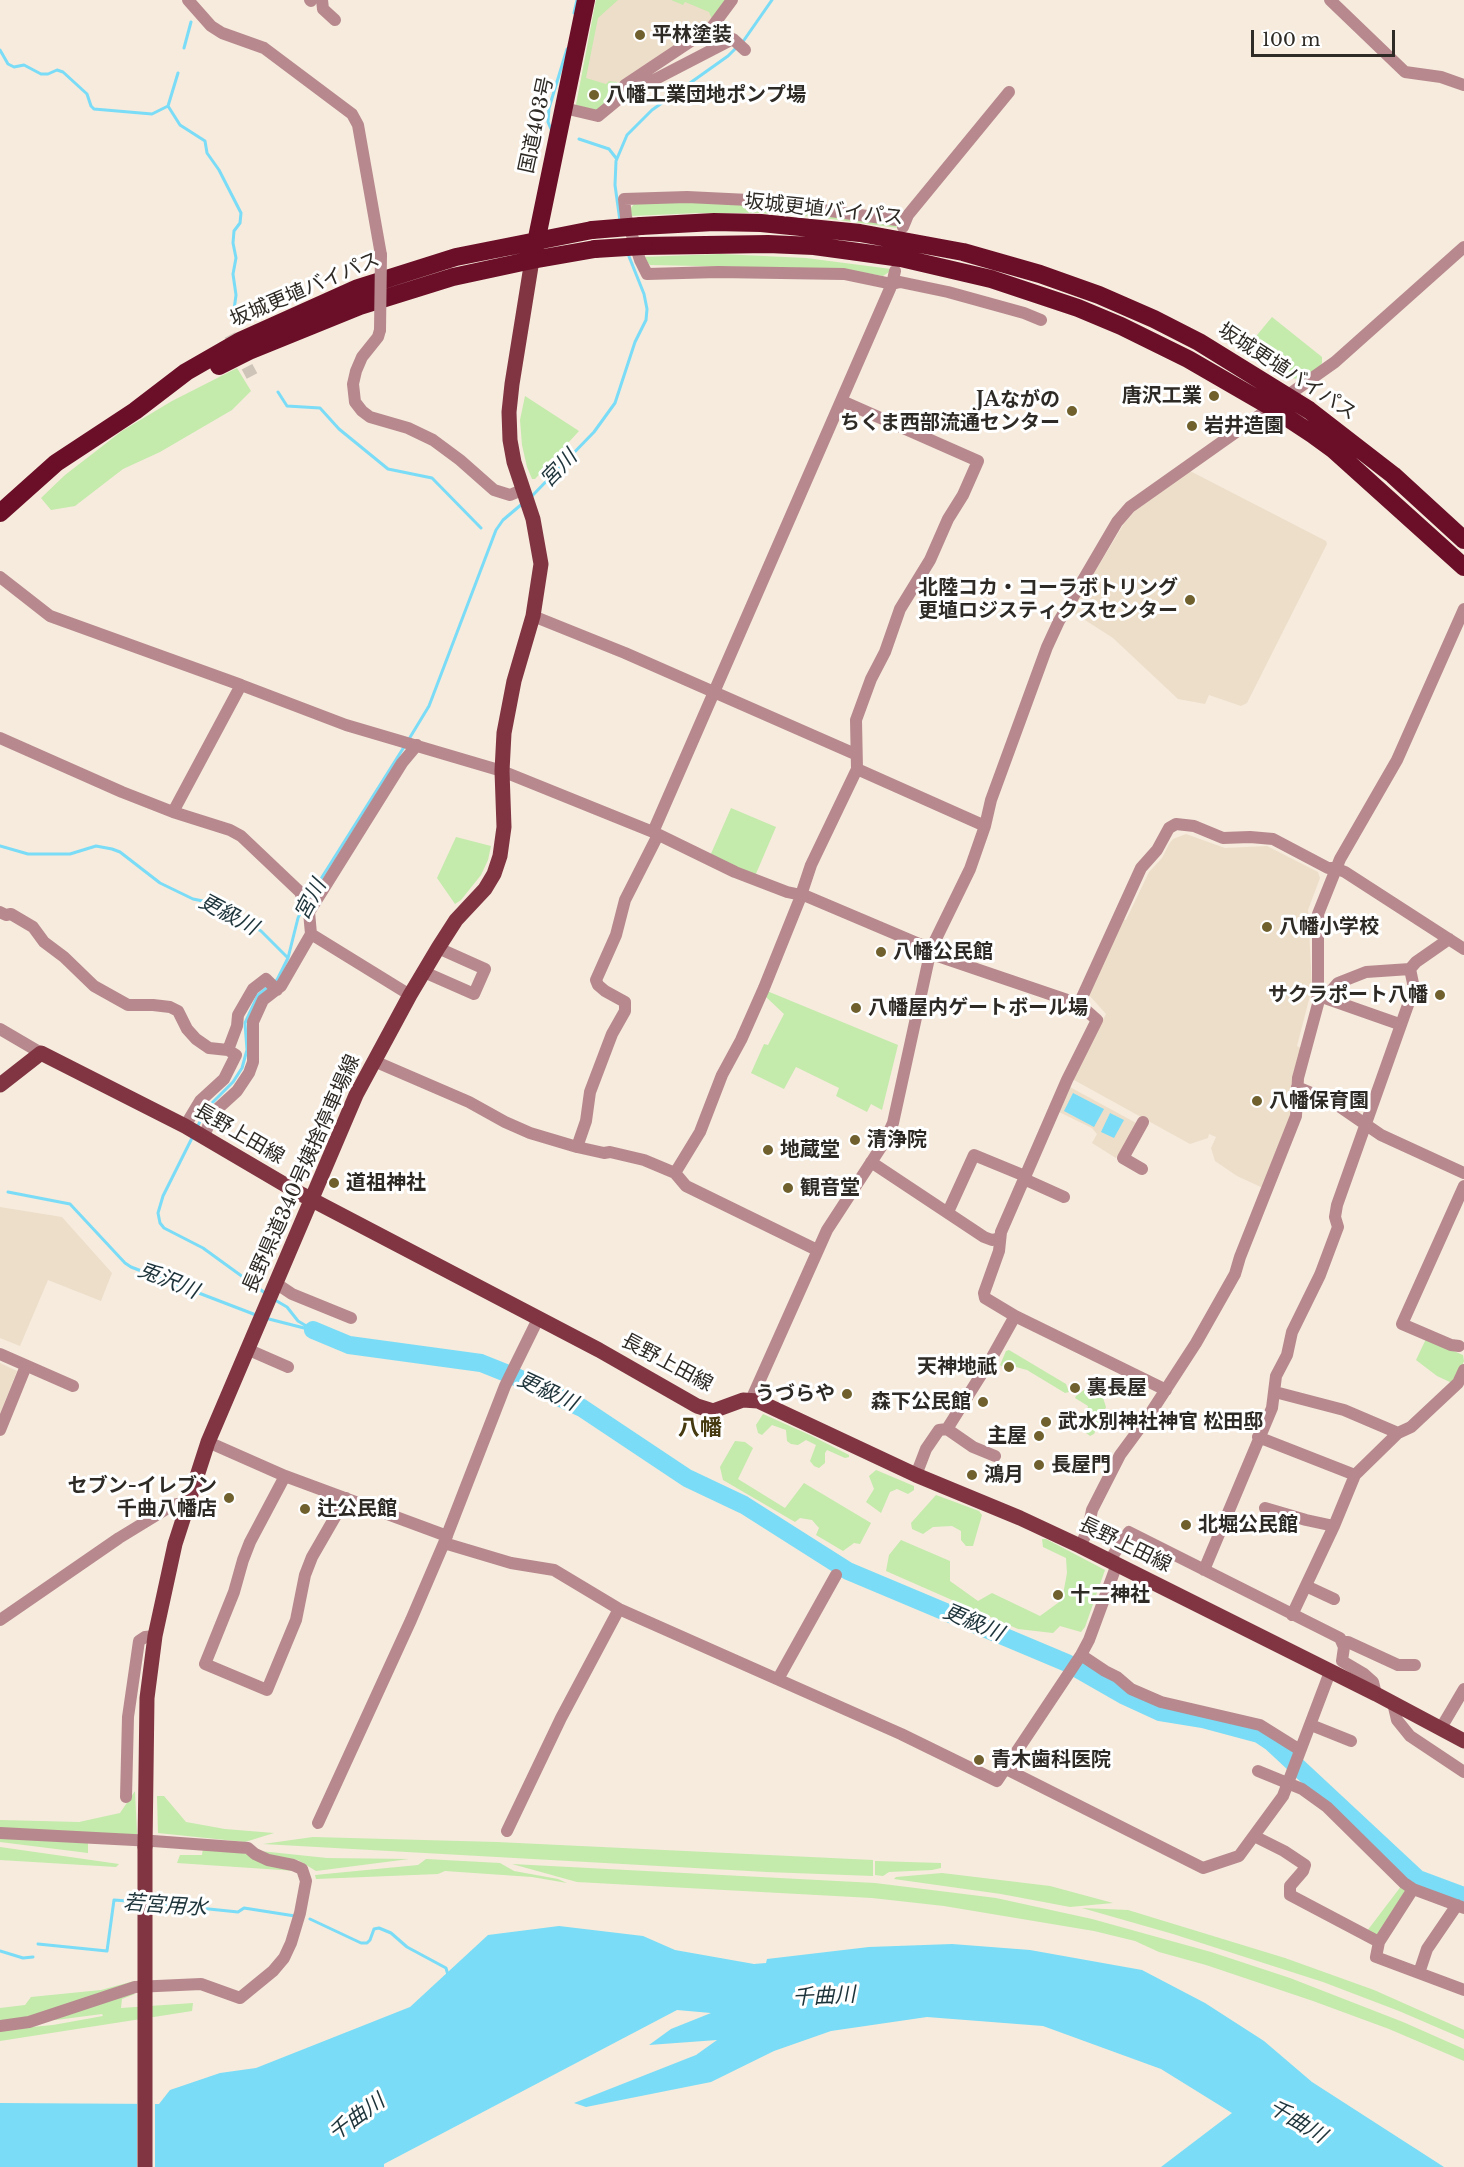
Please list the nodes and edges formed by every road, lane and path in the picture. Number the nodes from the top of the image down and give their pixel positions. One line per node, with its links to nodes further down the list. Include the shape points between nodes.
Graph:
1 (188, 0): 21 (street, bridge, via 212,26 264,48 352,114 358,125 381,255 380,330 356,371 355,402 370,417 433,440 494,490)
2 (314, 0): 6 (street)
3 (586, 0): 11 (highway, 国道403号)
4 (732, 0): 10 (street, via 712,27 625,85)
5 (1330, 0): 8 (street, via 1405,72 1441,77)
6 (335, 20)
7 (741, 46): 10 (street, via 733,39)
8 (1464, 86)
9 (1009, 92): 15 (street, via 904,224 749,200 624,199 626,217 647,274 844,274)
10 (621, 97): 11 (street, via 598,116)
11 (564, 108): 12 (highway, 国道403号)
12 (536, 241): 14 (highway, 国道403号); 17 (highway, 坂城更埴バイパス, bridge, via 592,231 714,222 860,233 963,252 1040,274 1154,319); 20 (highway, 坂城更埴バイパス, via 456,257 349,292 240,341 186,372)
13 (1464, 247): 17 (street, via 1335,362)
14 (532, 260): 19 (highway, 坂城更埴バイパス, bridge, via 595,249 720,243 814,246 901,258 991,279 1068,304 1188,359); 20 (highway, 坂城更埴バイパス, via 453,277 360,306 249,351); 21 (main road, 長野県道340号姨捨停車場線, via 509,412 514,462)
15 (894, 278): 16 (street); 18 (street)
16 (1041, 320)
17 (1287, 397): 19 (street); 23 (highway, 坂城更埴バイパス, via 1393,475)
18 (842, 400): 29 (street); 32 (street, via 978,461 930,560 900,609 856,720)
19 (1271, 406): 24 (highway, 坂城更埴バイパス, via 1334,450); 36 (street, via 1130,507 1117,522 1047,647)
20 (135, 411): 22 (highway, 坂城更埴バイパス, via 56,464)
21 (525, 497): 27 (main road, 長野県道340号姨捨停車場線, via 541,564)
22 (0, 513)
23 (1464, 540)
24 (1464, 567)
25 (0, 577): 28 (street, via 50,616)
26 (1464, 609): 38 (street, via 1397,760)
27 (533, 616): 29 (street); 34 (main road, 長野県道340号姨捨停車場線, via 508,707)
28 (241, 685): 31 (street, via 346,725); 35 (street)
29 (714, 691): 32 (street); 37 (street)
30 (0, 738): 35 (street)
31 (415, 745): 34 (street); 40 (street)
32 (855, 754): 33 (street)
33 (857, 769): 36 (street); 39 (street, via 811,865)
34 (502, 771): 37 (street); 44 (main road, 長野県道340号姨捨停車場線, via 504,827 495,874)
35 (173, 812): 40 (street, via 241,836 300,892)
36 (985, 826): 46 (street, via 970,869)
37 (656, 834): 39 (street, via 708,861); 63 (street, via 625,900 616,935 596,980 605,991 625,1002 625,1011 590,1092)
38 (1335, 868): 43 (street); 51 (street, via 1318,914); 52 (street, via 1273,839 1223,838 1194,826 1176,824 1169,828 1142,868)
39 (801, 896): 46 (street); 66 (street, via 700,1132)
40 (307, 907): 42 (street)
41 (0, 912): 55 (street, via 33,927 44,942 94,986 128,1005 171,1007 178,1011 196,1039 209,1048)
42 (311, 934): 49 (street); 50 (street)
43 (1449, 939): 45 (street); 47 (street)
44 (438, 948): 48 (main road, 長野県道340号姨捨停車場線); 48 (street, via 486,969 474,994)
45 (1464, 949)
46 (930, 951): 52 (street); 64 (street, via 893,1123)
47 (1410, 969): 51 (street, via 1366,972 1338,983); 53 (street, via 1414,988)
48 (424, 972): 50 (main road, 長野県道340号姨捨停車場線)
49 (273, 986): 55 (street, via 266,979 253,989 238,1015); 62 (street, via 253,1022 253,1062 249,1073 237,1091)
50 (410, 995): 57 (main road, 長野県道340号姨捨停車場線)
51 (1321, 999): 53 (street); 59 (street)
52 (1079, 1004): 68 (street, via 1097,1020)
53 (1399, 1024): 61 (street)
54 (0, 1029): 56 (street)
55 (228, 1050): 62 (street, via 236,1055 232,1068 200,1101)
56 (41, 1053): 58 (main road); 62 (main road, 長野上田線)
57 (374, 1061): 63 (street, via 530,1133); 71 (main road, 長野県道340号姨捨停車場線)
58 (0, 1085)
59 (1297, 1087): 61 (street, via 1333,1102); 86 (street, via 1296,1116 1235,1275)
60 (1143, 1122): 65 (street, via 1123,1158)
61 (1366, 1123): 67 (street, via 1381,1135); 87 (street, via 1337,1204 1338,1227 1292,1332 1287,1355 1276,1376)
62 (195, 1132): 71 (main road, 長野上田線)
63 (577, 1147): 66 (street, via 644,1160)
64 (871, 1162): 72 (street); 74 (street)
65 (1142, 1169)
66 (675, 1173): 74 (street, via 686,1186)
67 (1464, 1173)
68 (1025, 1177): 70 (street); 72 (street, via 974,1155); 73 (street)
69 (1464, 1186): 79 (street, via 1402,1324 1451,1345)
70 (1065, 1197)
71 (312, 1199): 75 (main road, 長野県道340号姨捨停車場線); 78 (main road, 長野上田線)
72 (948, 1212): 73 (street, via 984,1237)
73 (1000, 1238): 76 (street, via 984,1293 985,1298)
74 (817, 1250): 88 (street)
75 (276, 1286): 77 (street); 80 (main road, 長野県道340号姨捨停車場線)
76 (1015, 1316): 86 (street); 89 (street)
77 (351, 1318)
78 (538, 1318): 88 (main road, 長野上田線, via 702,1408 716,1411); 102 (street, via 507,1382)
79 (1462, 1343)
80 (249, 1350): 83 (street); 93 (main road, 長野県道340号姨捨停車場線)
81 (0, 1354): 82 (street)
82 (26, 1366): 85 (street); 90 (street)
83 (288, 1367)
84 (1464, 1370): 91 (street, via 1458,1383 1411,1427)
85 (73, 1386)
86 (1166, 1390): 103 (street, via 1120,1455 1092,1510)
87 (1275, 1392): 91 (street, via 1344,1410); 92 (street)
88 (751, 1400): 95 (main road, 長野上田線)
89 (947, 1429): 94 (street); 95 (street, via 939,1430 926,1449)
90 (0, 1430)
91 (1398, 1432): 96 (street)
92 (1258, 1437): 96 (street); 105 (street)
93 (208, 1442): 97 (street); 99 (main road, 長野県道340号姨捨停車場線)
94 (994, 1456)
95 (916, 1475): 103 (main road, 長野上田線)
96 (1354, 1475): 101 (street)
97 (285, 1476): 98 (street); 98 (street, via 247,1551 205,1664 267,1690 296,1620 312,1557)
98 (346, 1498): 102 (street)
99 (188, 1502): 111 (street, via 173,1505 119,1538); 112 (main road, 長野県道340号姨捨停車場線)
100 (1265, 1508): 101 (street)
101 (1334, 1526): 107 (street)
102 (445, 1539): 109 (street, via 511,1563 554,1570); 133 (street)
103 (1080, 1546): 104 (main road, 長野上田線)
104 (1113, 1562): 105 (street, via 1129,1532); 115 (street, via 1089,1640); 117 (main road, 長野上田線)
105 (1204, 1570): 110 (street)
106 (836, 1575): 119 (street)
107 (1306, 1586): 108 (street); 110 (street)
108 (1334, 1599)
109 (619, 1609): 119 (street); 134 (street)
110 (1292, 1615): 113 (street)
111 (0, 1620)
112 (155, 1636): 132 (street, via 139,1641 128,1718); 137 (main road, 長野県道340号姨捨停車場線, via 147,1698)
113 (1342, 1642): 114 (street); 118 (street, via 1342,1661)
114 (1375, 1654): 116 (street, via 1398,1665); 118 (street)
115 (1080, 1656): 127 (street, via 1118,1677 1131,1689 1161,1702 1260,1725); 128 (street)
116 (1415, 1665)
117 (1330, 1672): 121 (main road, 長野上田線); 123 (street)
118 (1361, 1672): 121 (street, via 1374,1682)
119 (778, 1679): 128 (street, via 997,1781)
120 (1464, 1689): 124 (street)
121 (1376, 1694): 122 (main road, 長野上田線)
122 (1393, 1703): 124 (main road, 長野上田線); 130 (street, via 1397,1720 1410,1736)
123 (1311, 1725): 125 (street); 127 (street)
124 (1441, 1728): 126 (main road, 長野上田線)
125 (1351, 1741)
126 (1464, 1741)
127 (1298, 1753): 131 (street)
128 (1006, 1769): 136 (street, via 1203,1868 1239,1856)
129 (1258, 1771): 131 (street)
130 (1464, 1772)
131 (1290, 1778): 136 (street, via 1283,1796); 138 (street)
132 (126, 1797)
133 (318, 1823)
134 (507, 1831)
135 (0, 1833): 137 (street)
136 (1254, 1836): 140 (street, via 1305,1865 1290,1886 1290,1895)
137 (145, 1844): 143 (street, via 248,1848 268,1860 302,1869 306,1881 302,1903 284,1958 240,1998 201,1984 135,1987 29,2022); 144 (main road, 長野県道340号姨捨停車場線, bridge)
138 (1413, 1889): 139 (street); 140 (street)
139 (1461, 1906): 141 (street, via 1427,1949)
140 (1379, 1942): 141 (street, via 1376,1957)
141 (1419, 1973): 142 (street)
142 (1464, 1990)
143 (0, 2026)
144 (146, 2167)

